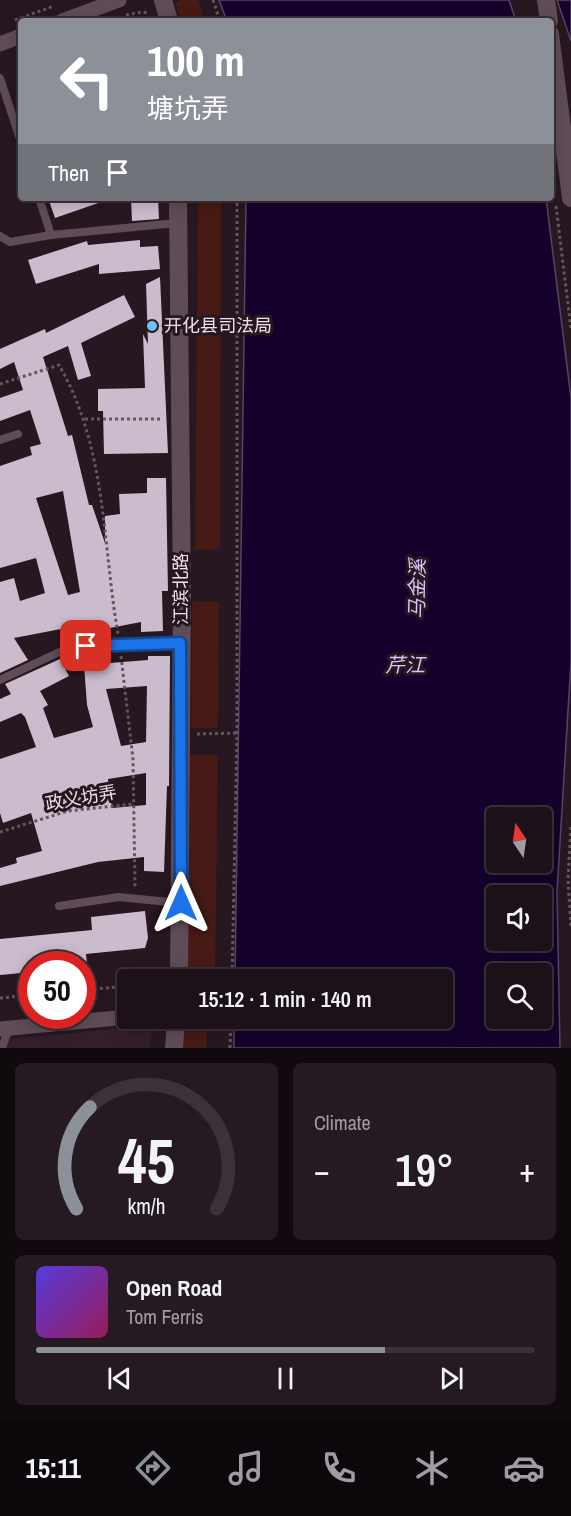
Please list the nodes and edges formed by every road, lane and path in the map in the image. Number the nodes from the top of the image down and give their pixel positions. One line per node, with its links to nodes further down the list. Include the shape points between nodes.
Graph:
1 (119, 0): 10 (street)
2 (163, 0): 11 (main road)
3 (213, 0): 12 (path)
4 (546, 0): 13 (main road)
5 (61, 3): 9 (path)
6 (151, 14): 7 (path)
7 (119, 16)
8 (18, 18): 14 (path)
9 (19, 18)
10 (70, 18)
11 (168, 18)
12 (219, 18)
13 (549, 18)
14 (11, 21)
15 (18, 37): 16 (street)
16 (0, 44)
17 (0, 78): 19 (lane)
18 (554, 84): 20 (main road)
19 (18, 133)
20 (563, 198): 27 (path)
21 (40, 201): 25 (lane)
22 (178, 201): 24 (main road, 江滨北路)
23 (237, 201): 35 (path)
24 (177, 223): 25 (lane); 29 (main road, 江滨北路)
25 (51, 235): 26 (lane, via 10,242)
26 (0, 236)
27 (571, 329)
28 (0, 384): 29 (path, via 59,364 85,418)
29 (180, 420): 32 (main road, 江滨北路)
30 (18, 434): 31 (lane)
31 (0, 440)
32 (180, 643): 33 (lane, via 70,647); 34 (main road, 江滨北路)
33 (0, 680)
34 (182, 733): 35 (path); 39 (main road, 江滨北路)
35 (237, 733): 43 (path)
36 (133, 804): 38 (path, 政义坊弄, via 68,811)
37 (571, 827): 41 (path)
38 (0, 832)
39 (181, 903): 40 (lane, via 119,897); 42 (main road, 江滨北路)
40 (59, 906)
41 (571, 927)
42 (179, 969)
43 (232, 969)
44 (117, 987): 45 (path)
45 (96, 989)
46 (18, 996): 47 (path)
47 (0, 998)
48 (117, 1018): 49 (street)
49 (4, 1028): 52 (lane)
50 (175, 1029): 53 (main road)
51 (231, 1029): 54 (path)
52 (2, 1048)
53 (174, 1048)
54 (230, 1048)

